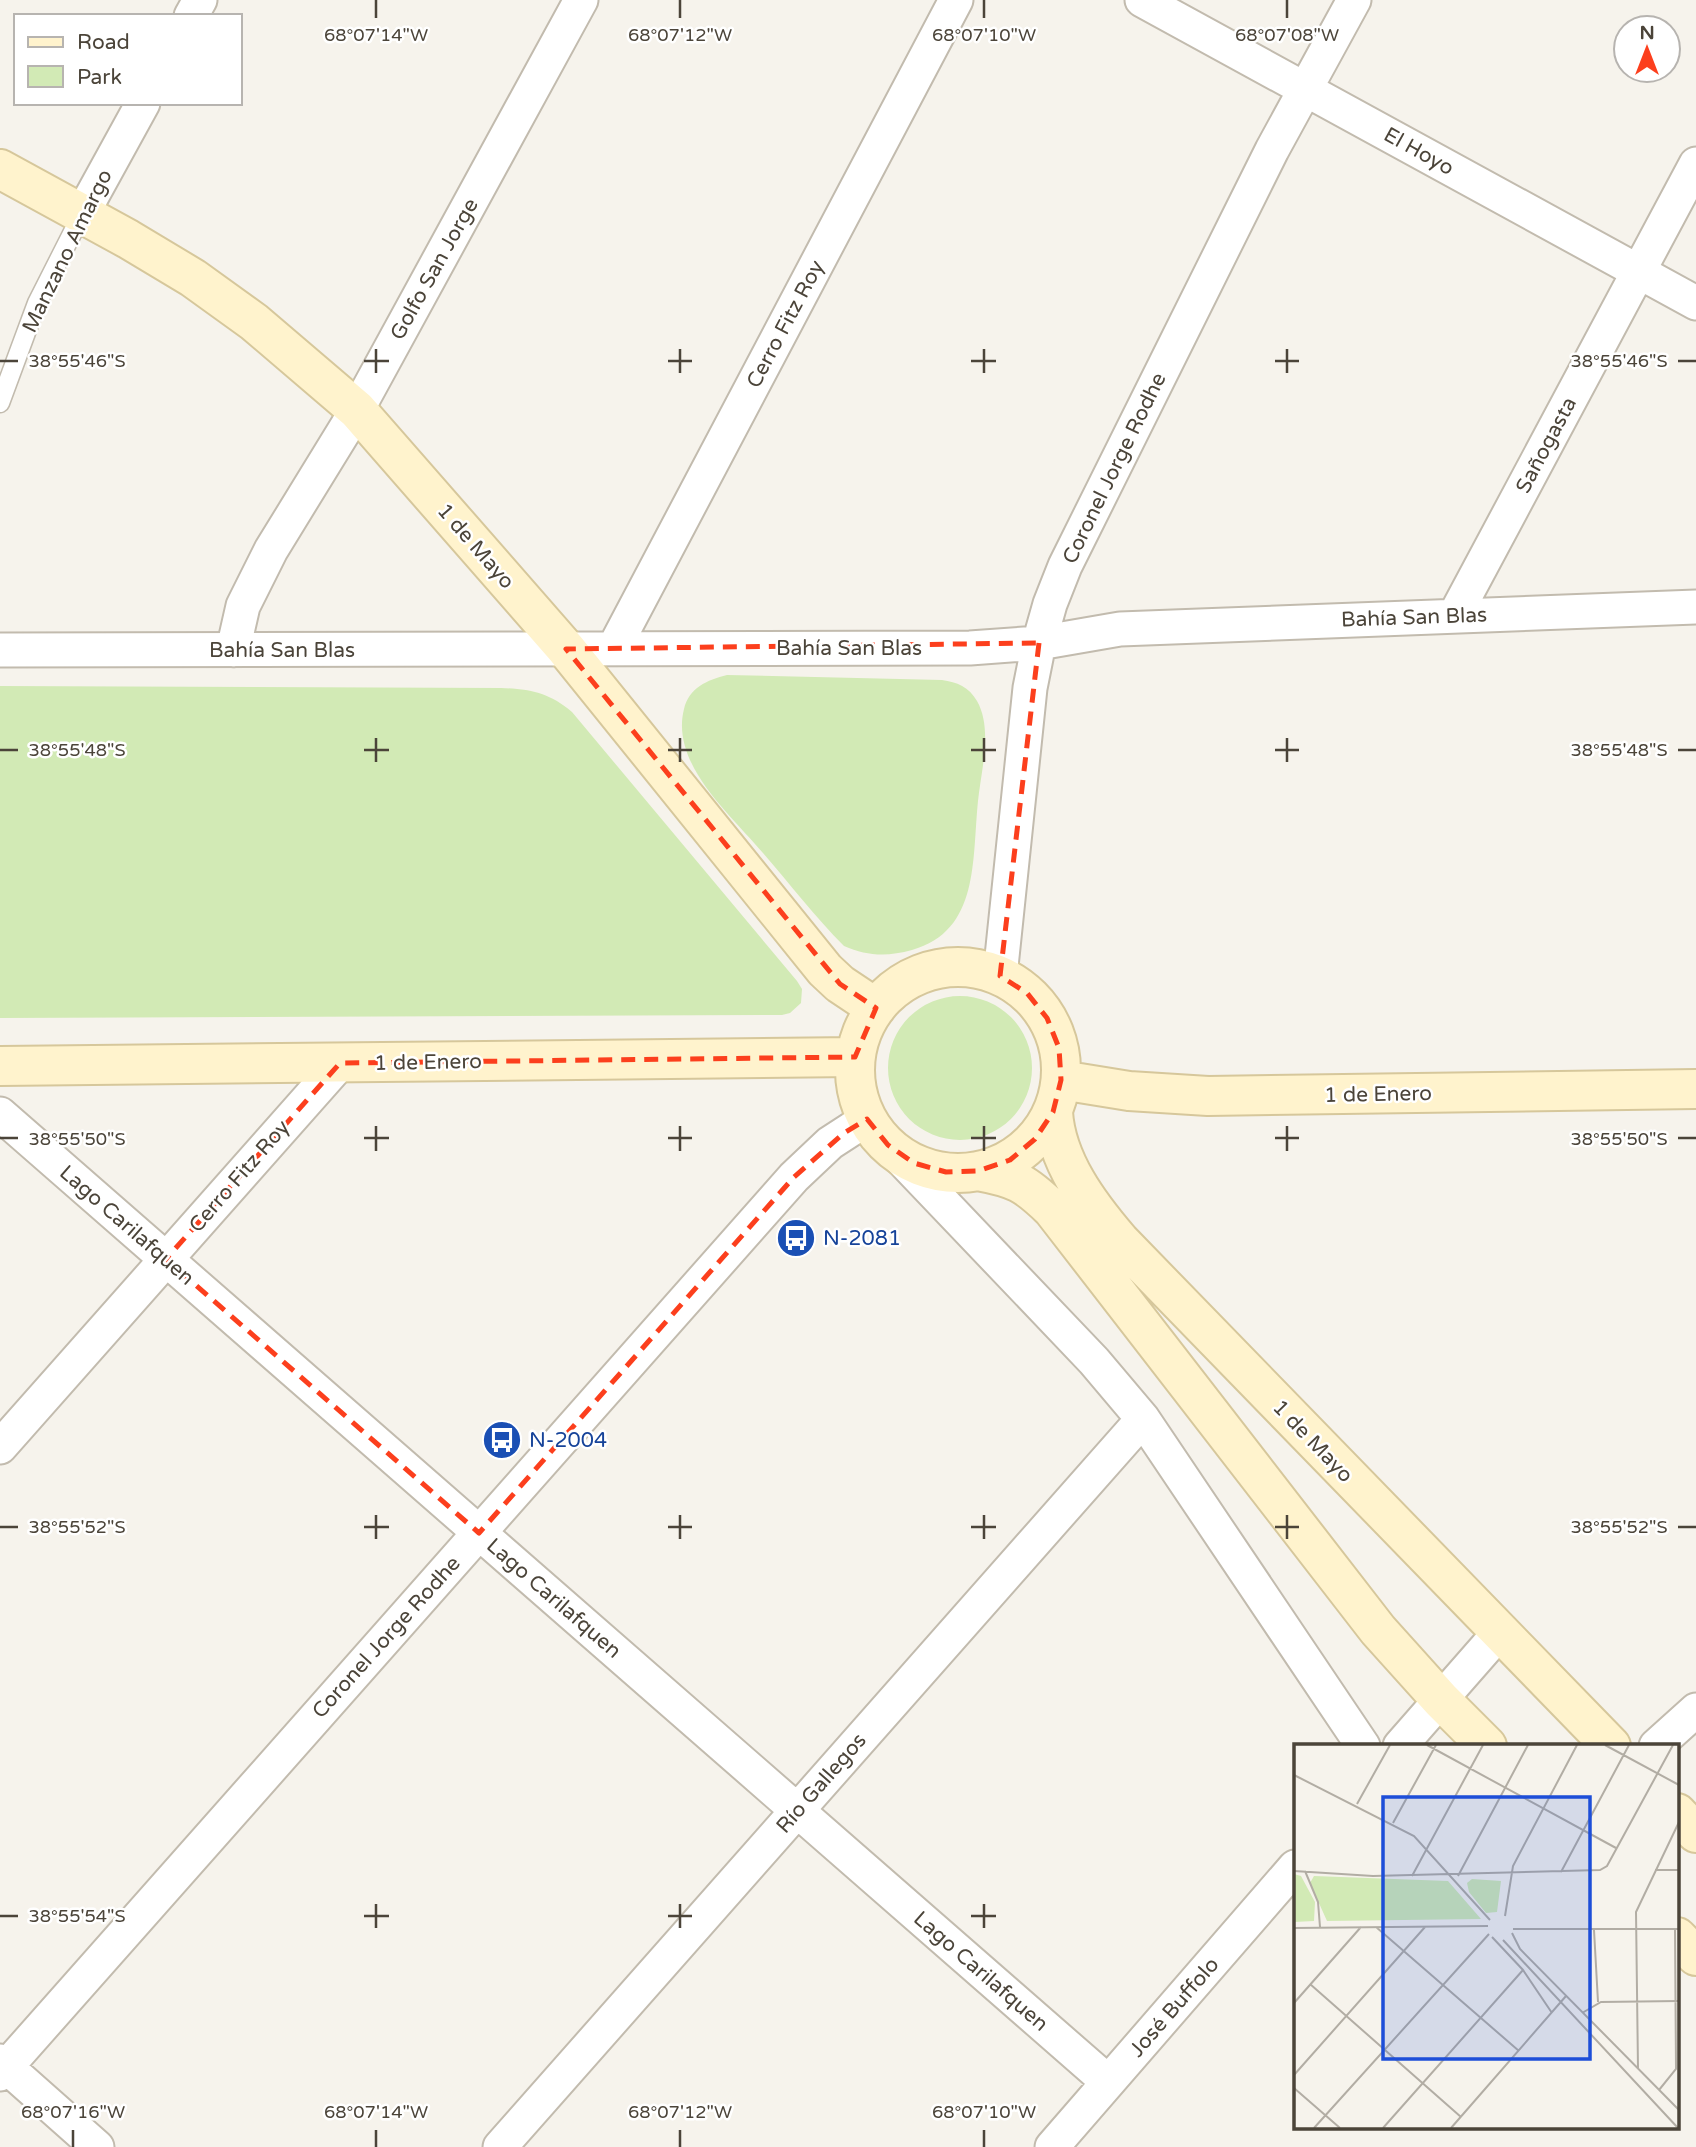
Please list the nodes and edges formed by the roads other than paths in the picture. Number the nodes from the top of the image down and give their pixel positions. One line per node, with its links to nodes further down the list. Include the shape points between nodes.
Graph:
1 (581, 0): 13 (street, Golfo San Jorge)
2 (956, 0): 17 (street, Cerro Fitz Roy)
3 (1142, 0): 5 (street, El Hoyo)
4 (1354, 0): 5 (street, Coronel Jorge Rodhe)
5 (1306, 89): 10 (street, El Hoyo); 16 (street, Coronel Jorge Rodhe, via 1065,566)
6 (142, 105): 9 (street, Manzano Amargo)
7 (1696, 164): 10 (street, Sañogasta)
8 (0, 169): 9 (main road, 1 de Mayo)
9 (82, 214): 12 (lane, Manzano Amargo, via 37,303); 13 (main road, 1 de Mayo, via 244,314)
10 (1639, 271): 11 (street, El Hoyo); 15 (street, Sañogasta)
11 (1696, 303)
12 (0, 402)
13 (357, 410): 18 (main road, 1 de Mayo); 20 (street, Golfo San Jorge, via 265,561 243,606)
14 (1696, 607): 15 (street, Bahía San Blas)
15 (1455, 615): 16 (street, Bahía San Blas, via 1120,629)
16 (1038, 643): 17 (street, Bahía San Blas, via 970,648); 21 (street, Coronel Jorge Rodhe)
17 (614, 648): 18 (street, Bahía San Blas)
18 (566, 649): 20 (street, Bahía San Blas); 22 (main road, 1 de Mayo, via 825,970)
19 (0, 650): 20 (street, Bahía San Blas)
20 (233, 650)
21 (1000, 976): 22 (main road, via 969,967 941,968 915,976 891,991); 27 (main road, via 1027,993 1047,1018 1059,1048)
22 (876, 1008): 23 (main road)
23 (855, 1057): 24 (main road, 1 de Enero); 29 (main road, via 856,1089)
24 (340, 1063): 25 (main road, 1 de Enero); 31 (street, Cerro Fitz Roy)
25 (0, 1066)
26 (1696, 1089): 27 (main road, 1 de Enero, via 1208,1096 1129,1091)
27 (1057, 1096): 30 (main road, via 1035,1139 1010,1160); 35 (main road, 1 de Mayo, via 1054,1130 1060,1149 1101,1219)
28 (0, 1114): 31 (street, Lago Carilafquen)
29 (878, 1132): 30 (main road, via 915,1163 946,1172); 32 (street); 34 (street, Coronel Jorge Rodhe, via 830,1143 805,1165)
30 (978, 1171): 36 (main road, via 1023,1183 1052,1209 1378,1630)
31 (166, 1259): 33 (street, Cerro Fitz Roy); 34 (street, Lago Carilafquen)
32 (1143, 1419): 38 (street); 43 (street, Río Gallegos)
33 (0, 1447)
34 (479, 1533): 43 (street, Lago Carilafquen); 49 (street, Coronel Jorge Rodhe)
35 (1499, 1633): 36 (street); 41 (main road, 1 de Mayo)
36 (1441, 1700): 39 (street); 40 (main road)
37 (1696, 1710): 42 (street)
38 (1362, 1744)
39 (1402, 1744)
40 (1485, 1744)
41 (1609, 1744)
42 (1658, 1744)
43 (797, 1811): 50 (street, Lago Carilafquen); 52 (street, Río Gallegos)
44 (1678, 1814): 45 (main road)
45 (1696, 1833)
46 (1294, 1868): 50 (street, José Buffolo)
47 (1678, 1938): 48 (main road)
48 (1696, 1956)
49 (2, 2067): 51 (street)
50 (1108, 2082): 53 (street, José Buffolo)
51 (97, 2147)
52 (500, 2147)
53 (1052, 2147)

